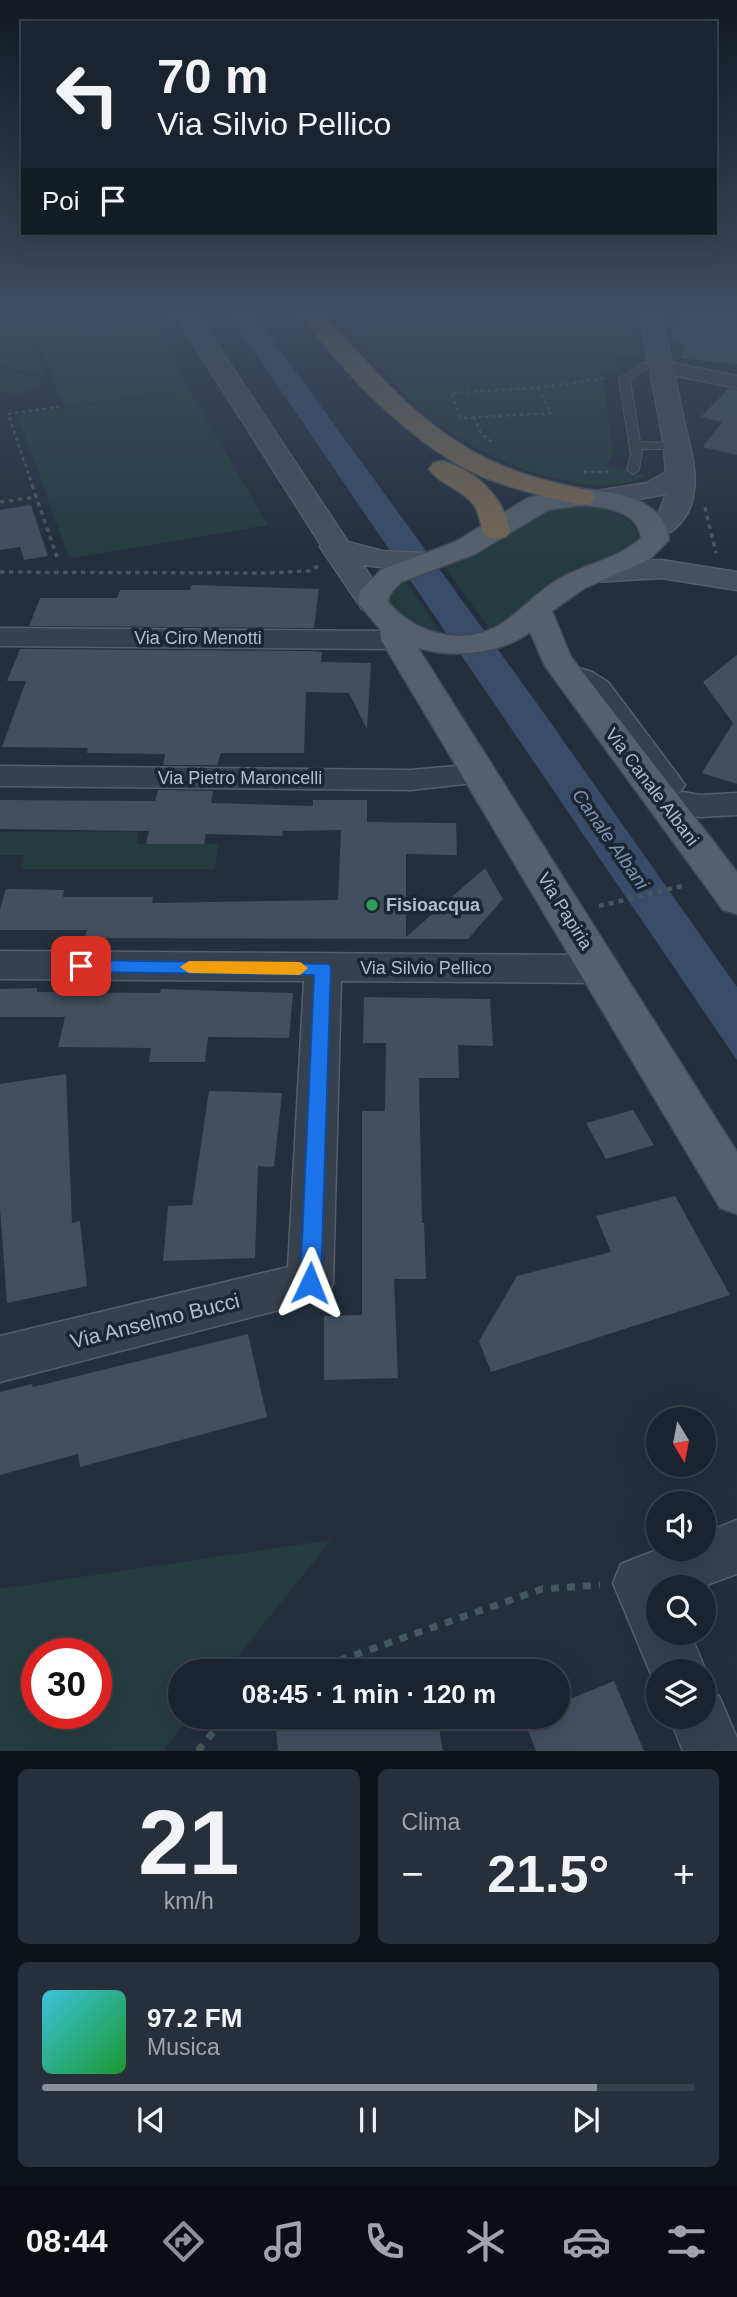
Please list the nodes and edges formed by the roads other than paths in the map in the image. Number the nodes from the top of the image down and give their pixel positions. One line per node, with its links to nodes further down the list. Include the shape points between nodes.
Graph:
1 (235, 392): 13 (main road)
2 (358, 392): 11 (highway, via 393,433 485,499)
3 (381, 392): 10 (highway, via 435,441 508,479)
4 (626, 392): 6 (lane)
5 (665, 392): 7 (main road)
6 (636, 445): 7 (lane); 8 (lane)
7 (677, 446): 9 (main road)
8 (633, 470)
9 (679, 476): 10 (main road, via 654,490); 12 (main road, via 679,503)
10 (593, 486): 11 (main road, via 538,504); 12 (main road, via 650,520)
11 (496, 531): 14 (main road)
12 (656, 535): 15 (main road, via 678,558); 16 (main road, via 650,547)
13 (337, 551): 14 (main road, via 362,559); 17 (main road)
14 (432, 560): 17 (main road, via 391,576 375,591)
15 (725, 572): 16 (main road)
16 (594, 573): 18 (main road)
17 (373, 603): 19 (main road, Via Papiria)
18 (536, 609): 19 (main road, via 515,629 486,641 455,645); 21 (main road, Via Canale Albani)
19 (396, 635): 20 (street, Via Ciro Menotti); 22 (main road, Via Papiria)
20 (0, 636)
21 (566, 673): 24 (street, Via Canale Albani, via 597,688); 27 (main road, Via Canale Albani)
22 (479, 774): 23 (street, Via Pietro Maroncelli, via 411,779); 30 (main road, Via Papiria)
23 (0, 776)
24 (683, 803): 25 (street); 26 (street, Via Canale Albani)
25 (737, 804)
26 (737, 874)
27 (737, 900)
28 (0, 965): 29 (street, Via Silvio Pellico)
29 (323, 968): 30 (street, Via Silvio Pellico); 32 (street, Via Anselmo Bucci, via 310,1283)
30 (601, 969): 31 (main road, Via Papiria)
31 (737, 1193)
32 (0, 1359)
33 (737, 1547): 34 (street)
34 (694, 1575)
35 (703, 1729): 36 (street)
36 (713, 1751)

